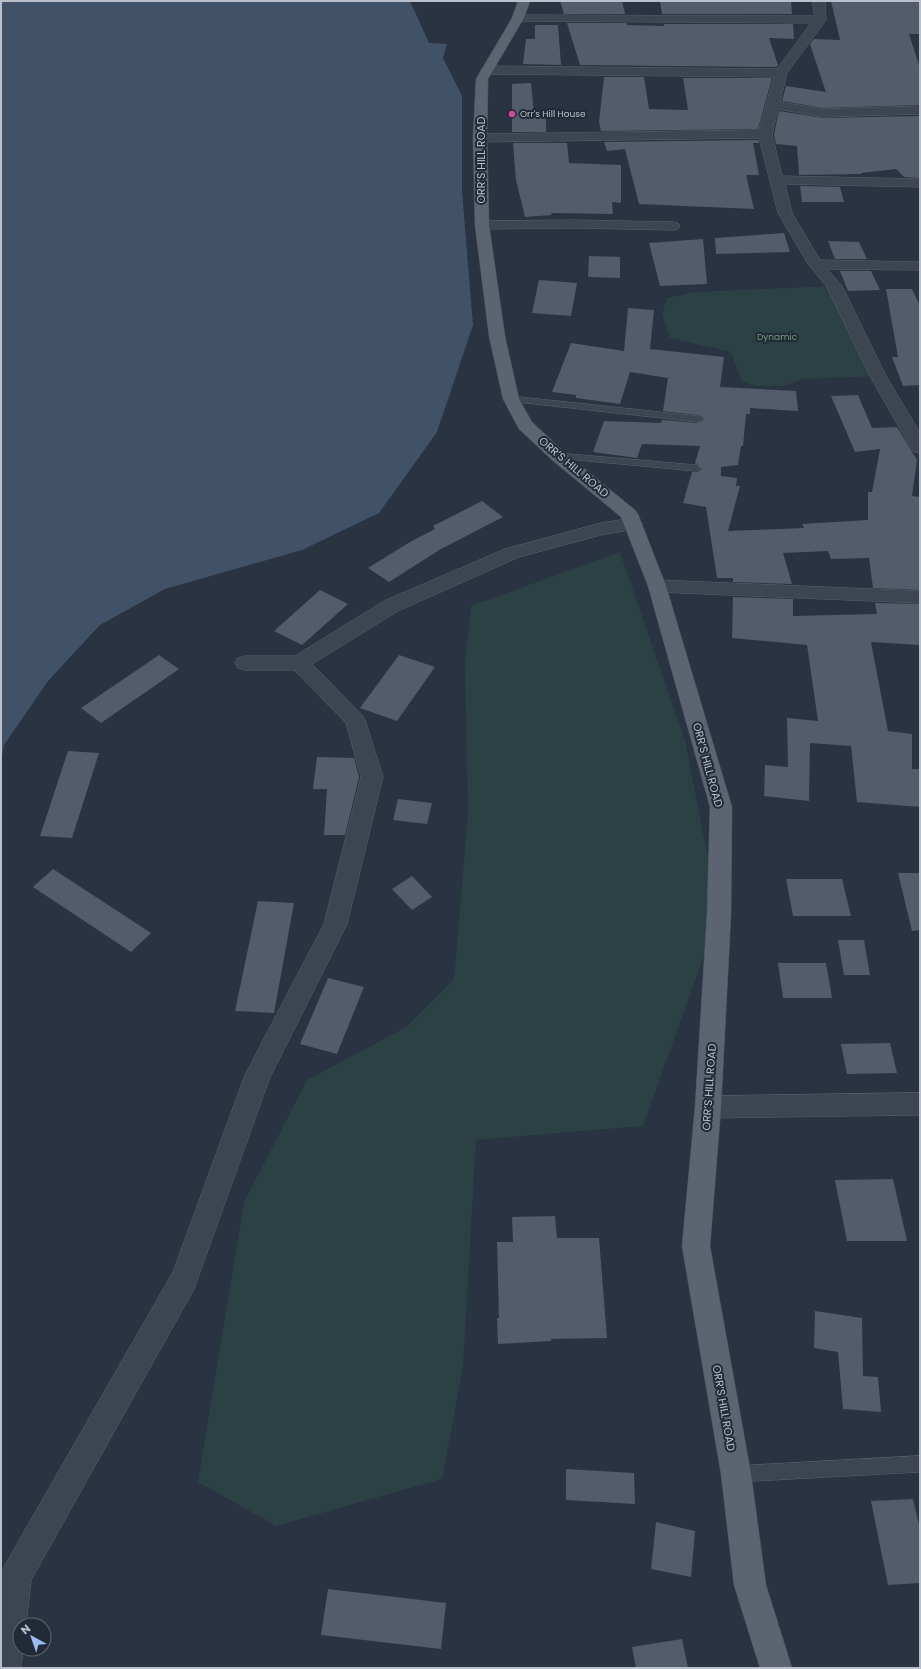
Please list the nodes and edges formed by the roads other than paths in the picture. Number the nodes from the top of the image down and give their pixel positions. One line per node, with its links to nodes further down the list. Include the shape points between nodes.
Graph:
1 (819, 1): 3 (street)
2 (521, 10): 3 (street); 4 (main road, ORR’S HILL ROAD)
3 (820, 20): 5 (street)
4 (487, 70): 5 (street); 9 (main road, ORR’S HILL ROAD, via 482,79)
5 (781, 73): 6 (street)
6 (772, 104): 7 (street, via 823,112); 8 (street)
7 (920, 110)
8 (765, 134): 9 (street); 10 (street)
9 (480, 138): 12 (main road, ORR’S HILL ROAD)
10 (776, 180): 11 (street); 14 (street, via 785,213)
11 (920, 183)
12 (482, 225): 13 (street); 16 (main road, ORR’S HILL ROAD, via 497,336)
13 (673, 226)
14 (815, 264): 15 (street); 18 (street, via 834,286 878,376)
15 (920, 266)
16 (511, 399): 17 (lane); 19 (main road, ORR’S HILL ROAD, via 525,425)
17 (697, 419)
18 (920, 448)
19 (558, 456): 20 (lane); 21 (main road, ORR’S HILL ROAD, via 629,514)
20 (696, 468)
21 (634, 524): 22 (main road, ORR’S HILL ROAD); 25 (street, via 601,529 512,553 391,606)
22 (657, 586): 23 (street); 27 (main road, ORR’S HILL ROAD, via 721,807 719,914)
23 (920, 597)
24 (245, 663): 25 (street)
25 (299, 663): 30 (street, via 355,720 372,777 335,924 258,1075 184,1279 16,1576)
26 (920, 1104): 27 (street)
27 (708, 1107): 29 (main road, ORR’S HILL ROAD, via 696,1246)
28 (920, 1464): 29 (lane)
29 (736, 1474): 31 (main road, ORR’S HILL ROAD, via 750,1585)
30 (5, 1668)
31 (776, 1668)

